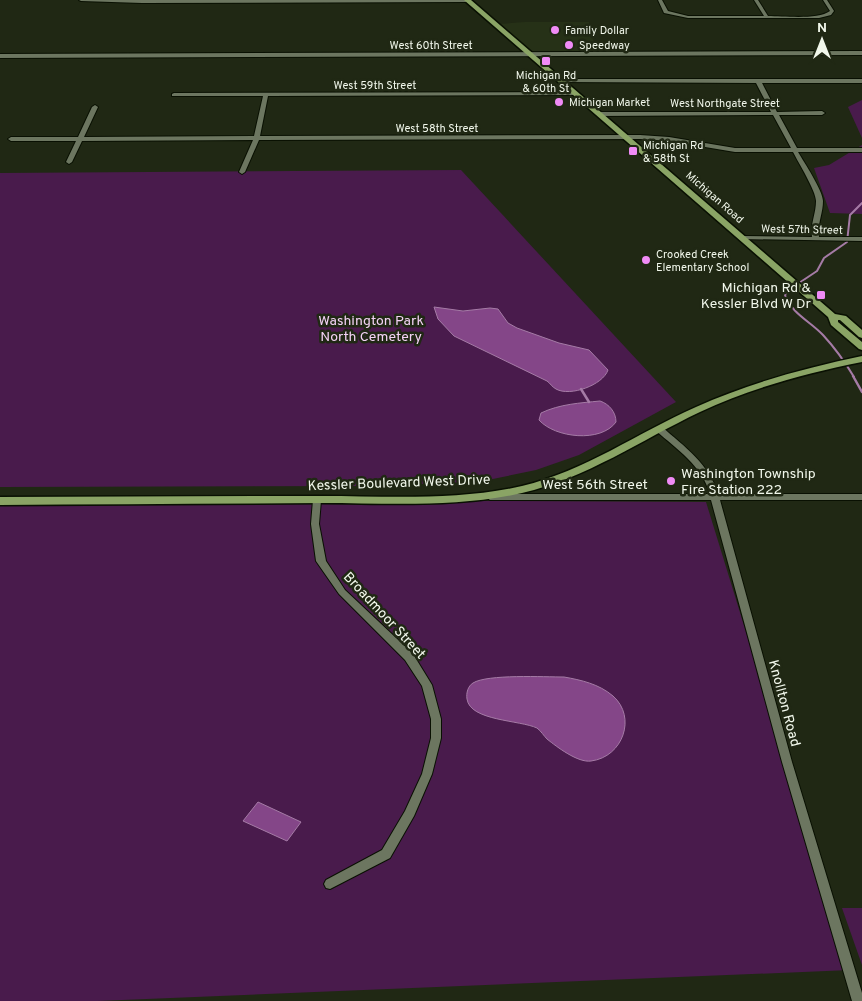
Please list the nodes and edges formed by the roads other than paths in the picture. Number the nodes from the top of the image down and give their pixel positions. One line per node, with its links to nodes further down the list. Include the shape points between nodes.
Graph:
1 (81, 0): 6 (street)
2 (468, 0): 7 (street); 10 (main road, Michigan Road)
3 (660, 0): 8 (street, via 664,11 673,15)
4 (756, 0): 8 (street)
5 (825, 0): 8 (street, via 832,10 819,17)
6 (143, 1): 7 (street)
7 (314, 1)
8 (767, 17)
9 (862, 53): 10 (street, West 60th Street)
10 (530, 55): 11 (street, West 60th Street); 12 (main road, Michigan Road)
11 (0, 56)
12 (561, 81): 13 (street); 15 (main road, Michigan Road)
13 (758, 81): 14 (street); 19 (street)
14 (862, 81)
15 (576, 94): 17 (street, West 59th Street); 21 (main road, Michigan Road)
16 (174, 95): 17 (street, West 59th Street)
17 (266, 95): 23 (street)
18 (95, 107): 25 (street)
19 (775, 113): 20 (street, West Northgate Street); 21 (street, West Northgate Street); 26 (street)
20 (822, 113)
21 (599, 114): 22 (main road, Michigan Road)
22 (626, 137): 23 (street, West 58th Street); 26 (street, West 58th Street, via 669,139 729,150); 30 (main road, Michigan Road)
23 (257, 138): 25 (street, West 58th Street); 29 (street)
24 (11, 139): 25 (street, West 58th Street)
25 (80, 139): 28 (street)
26 (795, 150): 27 (street, West 58th Street); 31 (street, via 820,199 814,221)
27 (862, 150)
28 (69, 162)
29 (242, 172)
30 (743, 238): 31 (street, West 57th Street); 33 (main road, Michigan Road)
31 (820, 239): 32 (street, West 57th Street)
32 (860, 239)
33 (832, 316): 34 (main road, Michigan Road, via 843,318); 35 (main road, Michigan Road, via 834,323)
34 (862, 334)
35 (862, 347)
36 (860, 359): 37 (main road, Kessler Boulevard West Drive, via 789,376 739,393)
37 (659, 429): 38 (main road, Kessler Boulevard West Drive, via 574,474); 39 (street, Knollton Road, via 694,459 708,479)
38 (478, 497): 39 (street, West 56th Street); 41 (main road, Kessler Boulevard West Drive)
39 (714, 497): 40 (street, West 56th Street); 44 (street, Knollton Road, via 787,762)
40 (862, 497)
41 (317, 500): 42 (main road, Kessler Boulevard West Drive); 43 (street, Broadmoor Street, via 315,524 321,561 342,592 409,657 428,685 436,719 436,738 427,774 410,813 386,854)
42 (0, 501)
43 (330, 884)
44 (858, 1001)

